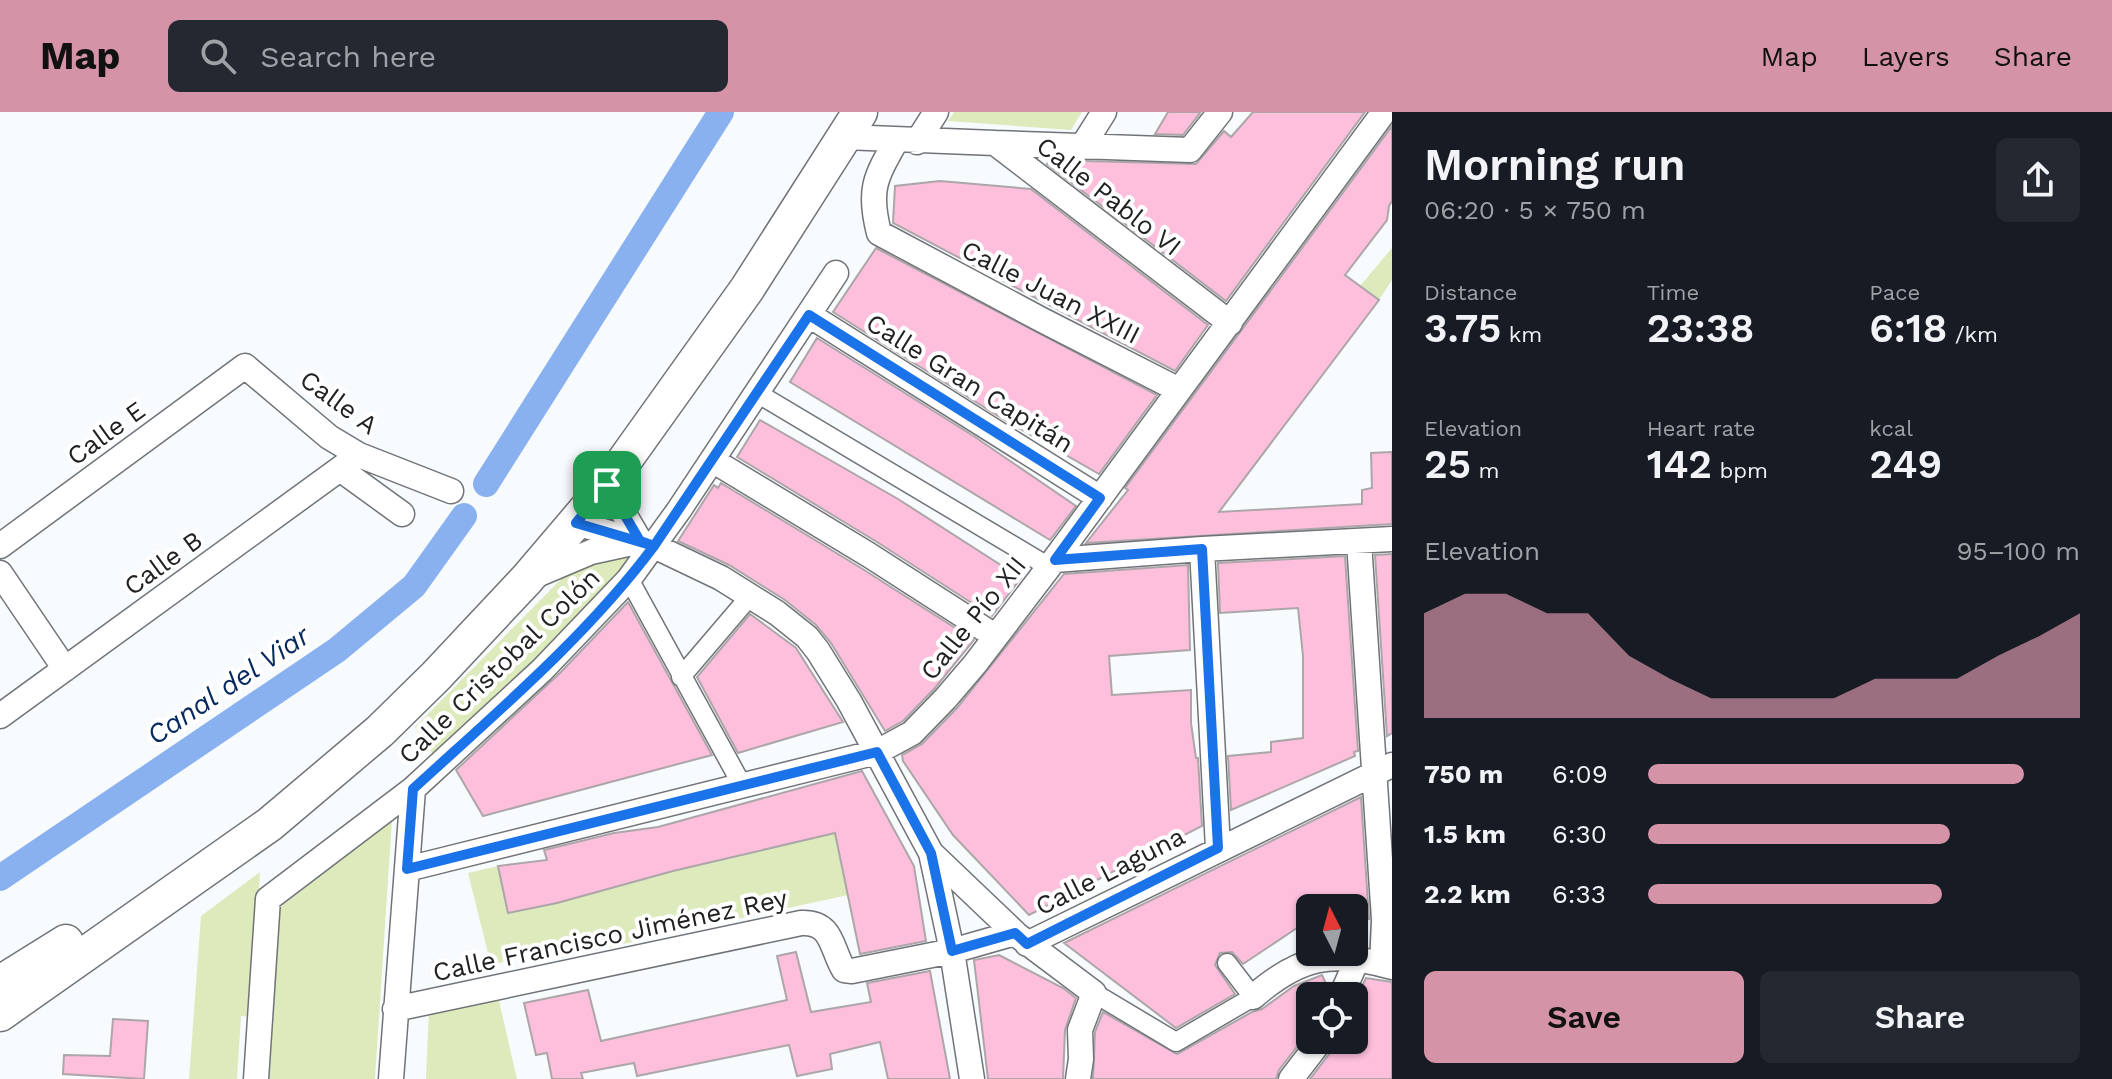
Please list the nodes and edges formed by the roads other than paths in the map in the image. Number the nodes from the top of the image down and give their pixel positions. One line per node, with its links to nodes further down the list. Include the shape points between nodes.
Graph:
1 (936, 112): 6 (street)
2 (1104, 112): 8 (street)
3 (1220, 112): 8 (street, via 1190,150)
4 (1384, 112): 11 (street, Calle Pío XII)
5 (852, 125): 6 (street, Calle Pablo VI); 17 (main road, via 747,289)
6 (907, 141): 7 (street, Calle Pablo VI); 13 (street, Calle Juan XXIII, via 880,169 872,203 879,233)
7 (995, 143): 8 (street); 11 (street, Calle Pablo VI)
8 (1082, 147)
9 (836, 273): 10 (street, Calle Cristobal Colón)
10 (809, 315): 14 (street, Calle Cristobal Colón); 19 (street, Calle Gran Capitán)
11 (1230, 323): 13 (street, Calle Pío XII)
12 (245, 366): 16 (street, Calle A, via 329,437); 25 (street, Calle E)
13 (1179, 390): 19 (street, Calle Pío XII)
14 (757, 393): 15 (street, Calle Cristobal Colón); 27 (street)
15 (712, 460): 24 (street, Calle Cristobal Colón); 32 (street)
16 (349, 462): 18 (street, Calle A); 20 (street, Calle A); 33 (street, Calle B)
17 (607, 485): 21 (main road); 24 (street)
18 (451, 491)
19 (1100, 498): 27 (street, Calle Pío XII)
20 (402, 514)
21 (576, 523): 24 (street); 29 (main road)
22 (1392, 539): 23 (street)
23 (1359, 542): 26 (street); 38 (street)
24 (647, 543): 29 (street, via 591,552); 30 (street, Calle Cristobal Colón); 31 (street)
25 (0, 546)
26 (1202, 549): 27 (street); 41 (street)
27 (1052, 564): 32 (street, Calle Pío XII)
28 (0, 573): 33 (street)
29 (527, 579): 34 (main road)
30 (629, 579): 35 (street); 40 (street, Calle Cristobal Colón, via 542,670)
31 (751, 595): 35 (street); 37 (street, via 807,637)
32 (995, 636): 37 (street, Calle Pío XII, via 912,733)
33 (65, 669): 36 (street, Calle B)
34 (436, 676): 49 (main road, via 166,879); 53 (main road, via 270,824)
35 (681, 677): 39 (street)
36 (0, 716)
37 (877, 752): 39 (street, Calle Pío XII); 42 (street)
38 (1383, 769): 41 (street, Calle Laguna); 47 (street)
39 (742, 785): 43 (street, Calle Pío XII)
40 (413, 789): 43 (street); 55 (street, Calle Cristobal Colón, via 268,899)
41 (1218, 848): 44 (street, Calle Laguna)
42 (931, 853): 44 (street); 45 (street)
43 (407, 869): 52 (street)
44 (1021, 938): 45 (street, Calle Laguna); 50 (street)
45 (952, 951): 52 (street, Calle Francisco Jiménez Rey, via 844,970 825,929 801,923); 57 (street)
46 (1227, 963): 51 (street)
47 (1387, 965)
48 (1297, 966): 51 (street)
49 (0, 983)
50 (1094, 993): 51 (street, via 1176,1042); 58 (street, via 1080,1030)
51 (1253, 997)
52 (395, 1009): 56 (street)
53 (0, 1014)
54 (1310, 1054): 59 (street)
55 (256, 1079)
56 (391, 1079)
57 (972, 1079)
58 (1078, 1079)
59 (1291, 1079)

